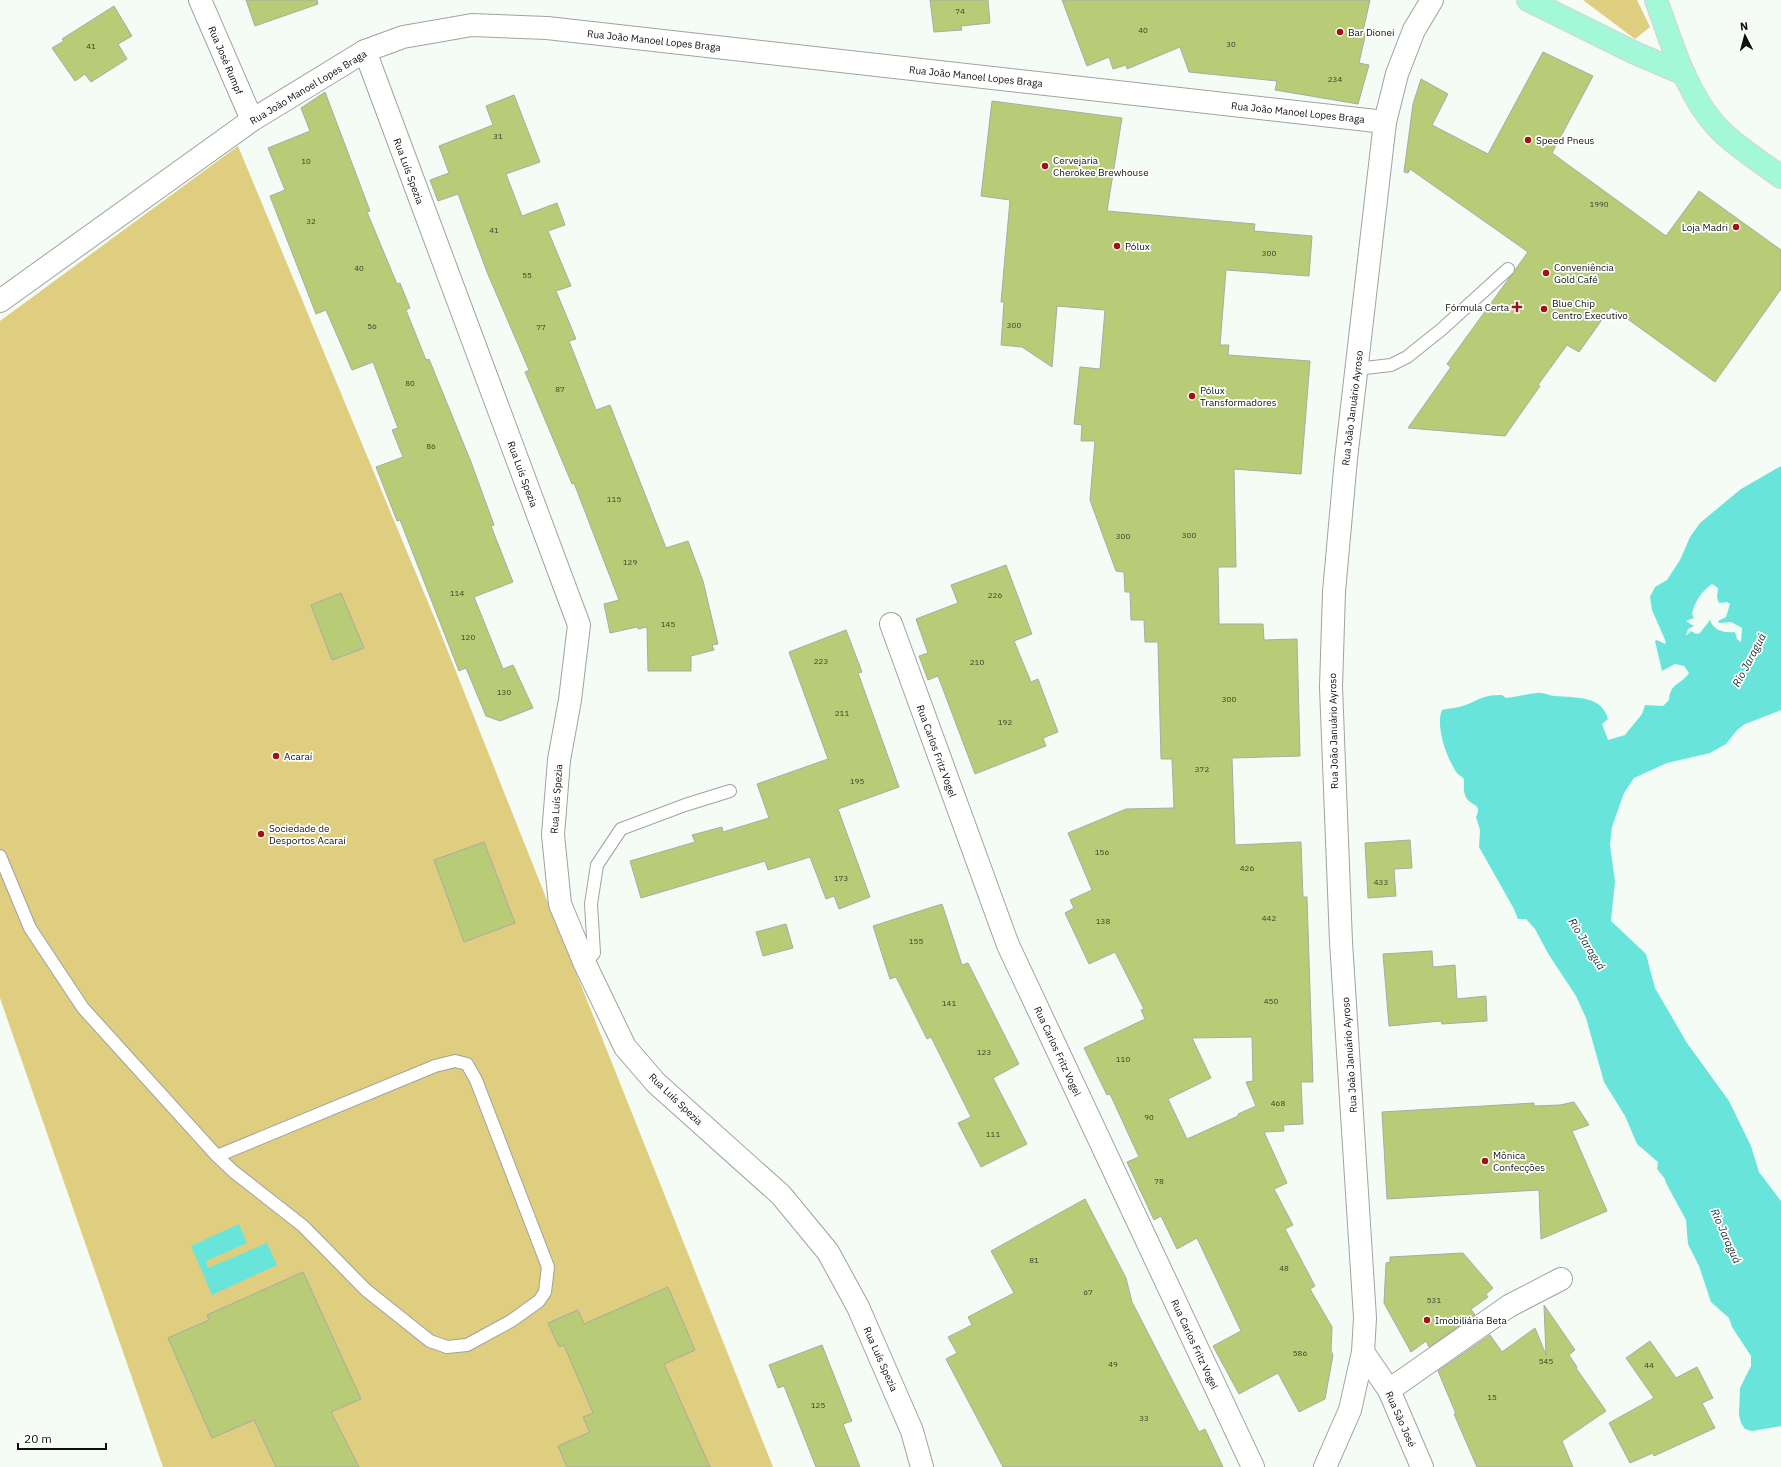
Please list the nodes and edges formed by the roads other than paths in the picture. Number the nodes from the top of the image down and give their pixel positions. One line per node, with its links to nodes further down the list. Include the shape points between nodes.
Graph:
1 (200, 0): 7 (street, Rua José Rumpf)
2 (1432, 0): 8 (street, Rua João Januário Ayroso, via 1414,30 1397,74)
3 (1528, 0): 6 (main road)
4 (1656, 0): 6 (main road)
5 (365, 51): 7 (street, Rua João Manoel Lopes Braga); 8 (street, Rua João Manoel Lopes Braga, via 403,37 472,25 547,28); 16 (street, Rua Luís Spezia, via 579,625 570,700 559,760 553,835 560,904)
6 (1684, 74): 9 (main road, via 1698,101 1718,128)
7 (252, 120): 11 (street, Rua João Manoel Lopes Braga)
8 (1386, 122): 12 (street, Rua João Januário Ayroso)
9 (1781, 177)
10 (1508, 269): 12 (lane, via 1408,357 1391,365)
11 (0, 302)
12 (1356, 369): 19 (street, Rua João Januário Ayroso, via 1334,592 1331,686 1341,942 1365,1318)
13 (891, 624): 22 (street, Rua Carlos Fritz Vogel, via 1008,945)
14 (730, 791): 16 (lane, via 621,829 597,865 591,904 594,953)
15 (0, 856): 17 (lane, via 30,928 83,1008)
16 (585, 964): 21 (street, Rua Luís Spezia, via 630,1053 656,1083 781,1195 828,1252 858,1307 912,1431)
17 (217, 1156): 17 (lane, via 303,1226 366,1290 430,1341 447,1347 467,1345 511,1322 538,1302 545,1292 548,1267 476,1080 467,1064 455,1061 435,1066)
18 (1561, 1279): 20 (street, via 1509,1306)
19 (1363, 1352): 20 (street, Rua São José); 23 (street, Rua João Januário Ayroso, via 1350,1410)
20 (1389, 1390): 24 (street, Rua São José)
21 (922, 1467)
22 (1253, 1467)
23 (1325, 1467)
24 (1422, 1467)

